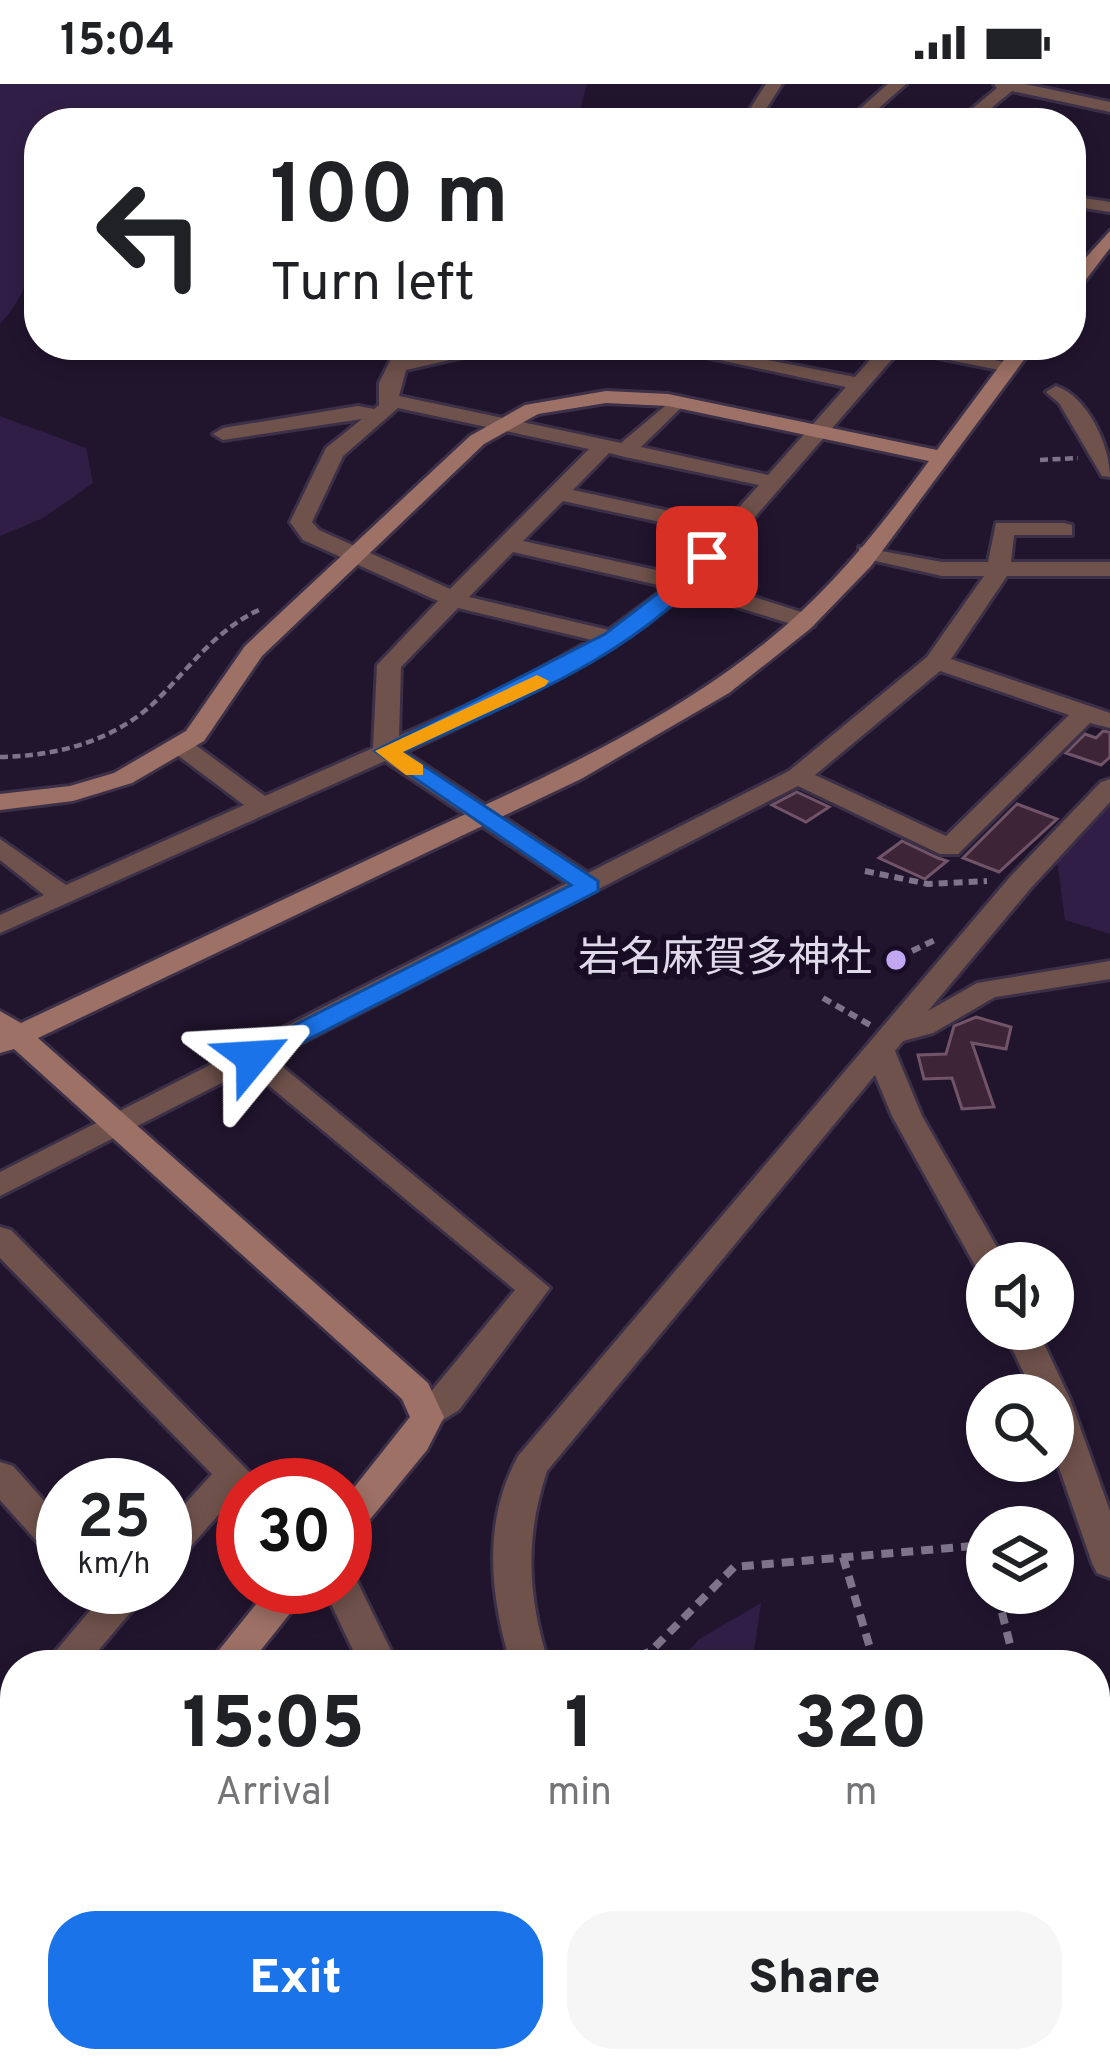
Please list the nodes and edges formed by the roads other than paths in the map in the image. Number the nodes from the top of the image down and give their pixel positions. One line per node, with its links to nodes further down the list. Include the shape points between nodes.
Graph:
1 (898, 84): 4 (street)
2 (1007, 84): 3 (street); 5 (street)
3 (1103, 105)
4 (870, 108)
5 (980, 108)
6 (1110, 236): 7 (street)
7 (1086, 267)
8 (400, 360): 15 (street)
9 (737, 360): 12 (street)
10 (881, 360): 12 (street)
11 (1013, 360): 20 (street)
12 (860, 384): 17 (street)
13 (1055, 392): 21 (street)
14 (676, 402): 16 (street, via 576,400); 17 (street); 19 (street)
15 (383, 408): 16 (street); 18 (street); 28 (street, via 334,453 301,523)
16 (500, 424): 19 (street); 28 (street)
17 (818, 431): 20 (street); 22 (street)
18 (223, 434)
19 (615, 448): 22 (street); 23 (street)
20 (939, 457): 27 (street)
21 (1110, 470)
22 (773, 482): 25 (street)
23 (558, 493): 25 (street); 26 (street)
24 (1064, 530): 29 (street, via 1004,528)
25 (730, 531): 31 (street)
26 (507, 544): 31 (street); 32 (street)
27 (867, 552): 29 (street, via 942,569); 33 (street)
28 (355, 555): 32 (street); 37 (street, via 240,665)
29 (999, 569): 30 (street); 35 (street)
30 (1110, 569)
31 (684, 583): 33 (street); 34 (street)
32 (454, 599): 34 (street); 38 (street, via 389,665)
33 (806, 621): 43 (street, via 658,729)
34 (613, 638): 38 (street)
35 (937, 662): 36 (street); 39 (street)
36 (1098, 717): 39 (street, via 949,848)
37 (181, 746): 41 (street, via 73,794); 42 (street)
38 (386, 751): 42 (street); 43 (street)
39 (798, 776): 45 (street)
40 (1110, 787): 50 (street)
41 (0, 802)
42 (263, 807): 46 (street)
43 (483, 816): 45 (street); 49 (street)
44 (0, 847): 46 (street)
45 (589, 886): 51 (street)
46 (63, 896): 47 (street)
47 (0, 925)
48 (1110, 970): 50 (street, via 987,989)
49 (6, 1033): 52 (street)
50 (891, 1040): 55 (street, via 907,1116); 71 (street, via 531,1466 512,1536 509,1601)
51 (253, 1057): 52 (street); 56 (street, via 534,1288)
52 (118, 1125): 53 (street); 56 (street, via 416,1391)
53 (0, 1185)
54 (0, 1238): 57 (street)
55 (978, 1242)
56 (427, 1417): 60 (street)
57 (216, 1458)
58 (1074, 1460): 64 (street)
59 (0, 1476): 62 (street)
60 (372, 1492)
61 (216, 1501): 63 (street)
62 (36, 1516)
63 (192, 1525)
64 (1110, 1563)
65 (101, 1614): 68 (street)
66 (269, 1614): 69 (street)
67 (355, 1614): 70 (street)
68 (74, 1650)
69 (239, 1650)
70 (372, 1650)
71 (525, 1650)

